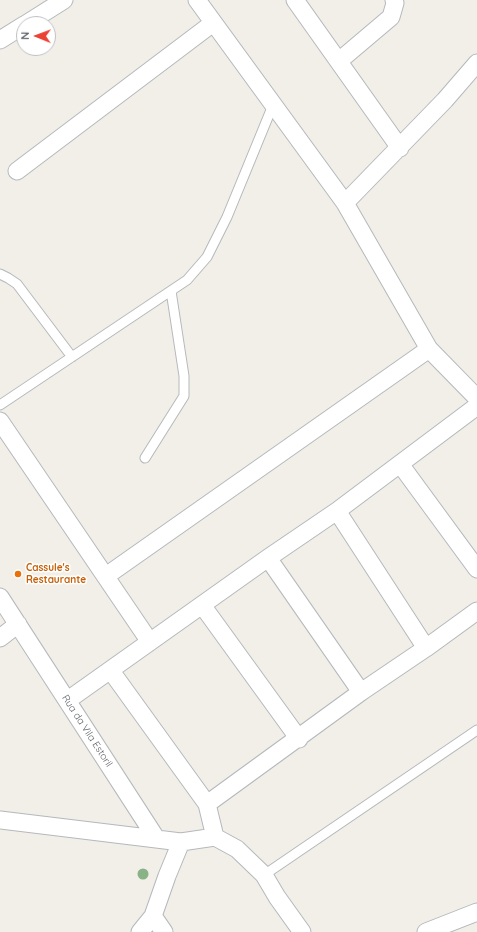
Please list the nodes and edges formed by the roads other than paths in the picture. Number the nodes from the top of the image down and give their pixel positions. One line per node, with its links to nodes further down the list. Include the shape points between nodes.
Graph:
1 (64, 0): 5 (street)
2 (197, 0): 6 (street)
3 (295, 0): 9 (street)
4 (394, 0): 9 (street, via 391,17)
5 (39, 16)
6 (213, 23): 11 (street); 13 (street)
7 (16, 30): 8 (street)
8 (0, 40)
9 (339, 62): 12 (street)
10 (477, 63): 12 (street)
11 (273, 105): 14 (street); 16 (lane, via 227,217 207,256 187,280)
12 (400, 148): 14 (street)
13 (17, 171)
14 (344, 203): 17 (street)
15 (0, 274): 18 (lane, via 17,284)
16 (171, 291): 18 (lane); 23 (lane, via 184,376 184,396)
17 (429, 348): 19 (street); 28 (street)
18 (72, 357): 20 (lane)
19 (477, 398)
20 (0, 405)
21 (477, 406): 24 (street)
22 (0, 421): 28 (street)
23 (146, 458)
24 (400, 464): 25 (street); 27 (street)
25 (337, 511): 26 (street); 35 (street)
26 (268, 558): 30 (street); 37 (street)
27 (477, 569)
28 (106, 576): 34 (street)
29 (0, 597): 32 (street, Rua da Vila Estoril)
30 (202, 605): 34 (street); 40 (street)
31 (477, 611): 35 (street)
32 (18, 624): 33 (street); 38 (street, Rua da Vila Estoril)
33 (0, 638)
34 (150, 642): 36 (street)
35 (426, 648): 37 (street)
36 (111, 670): 38 (street); 41 (street)
37 (361, 692): 40 (street)
38 (68, 700): 44 (street, Rua da Vila Estoril)
39 (477, 730): 46 (lane)
40 (298, 739): 41 (street)
41 (207, 804): 43 (street)
42 (0, 820): 44 (street)
43 (215, 837): 45 (street); 46 (street, via 237,849)
44 (156, 838): 45 (street)
45 (181, 842): 48 (street)
46 (264, 875): 51 (street)
47 (477, 912): 52 (street)
48 (153, 916): 49 (street); 50 (street)
49 (140, 932)
50 (164, 932)
51 (302, 932)
52 (426, 932)

